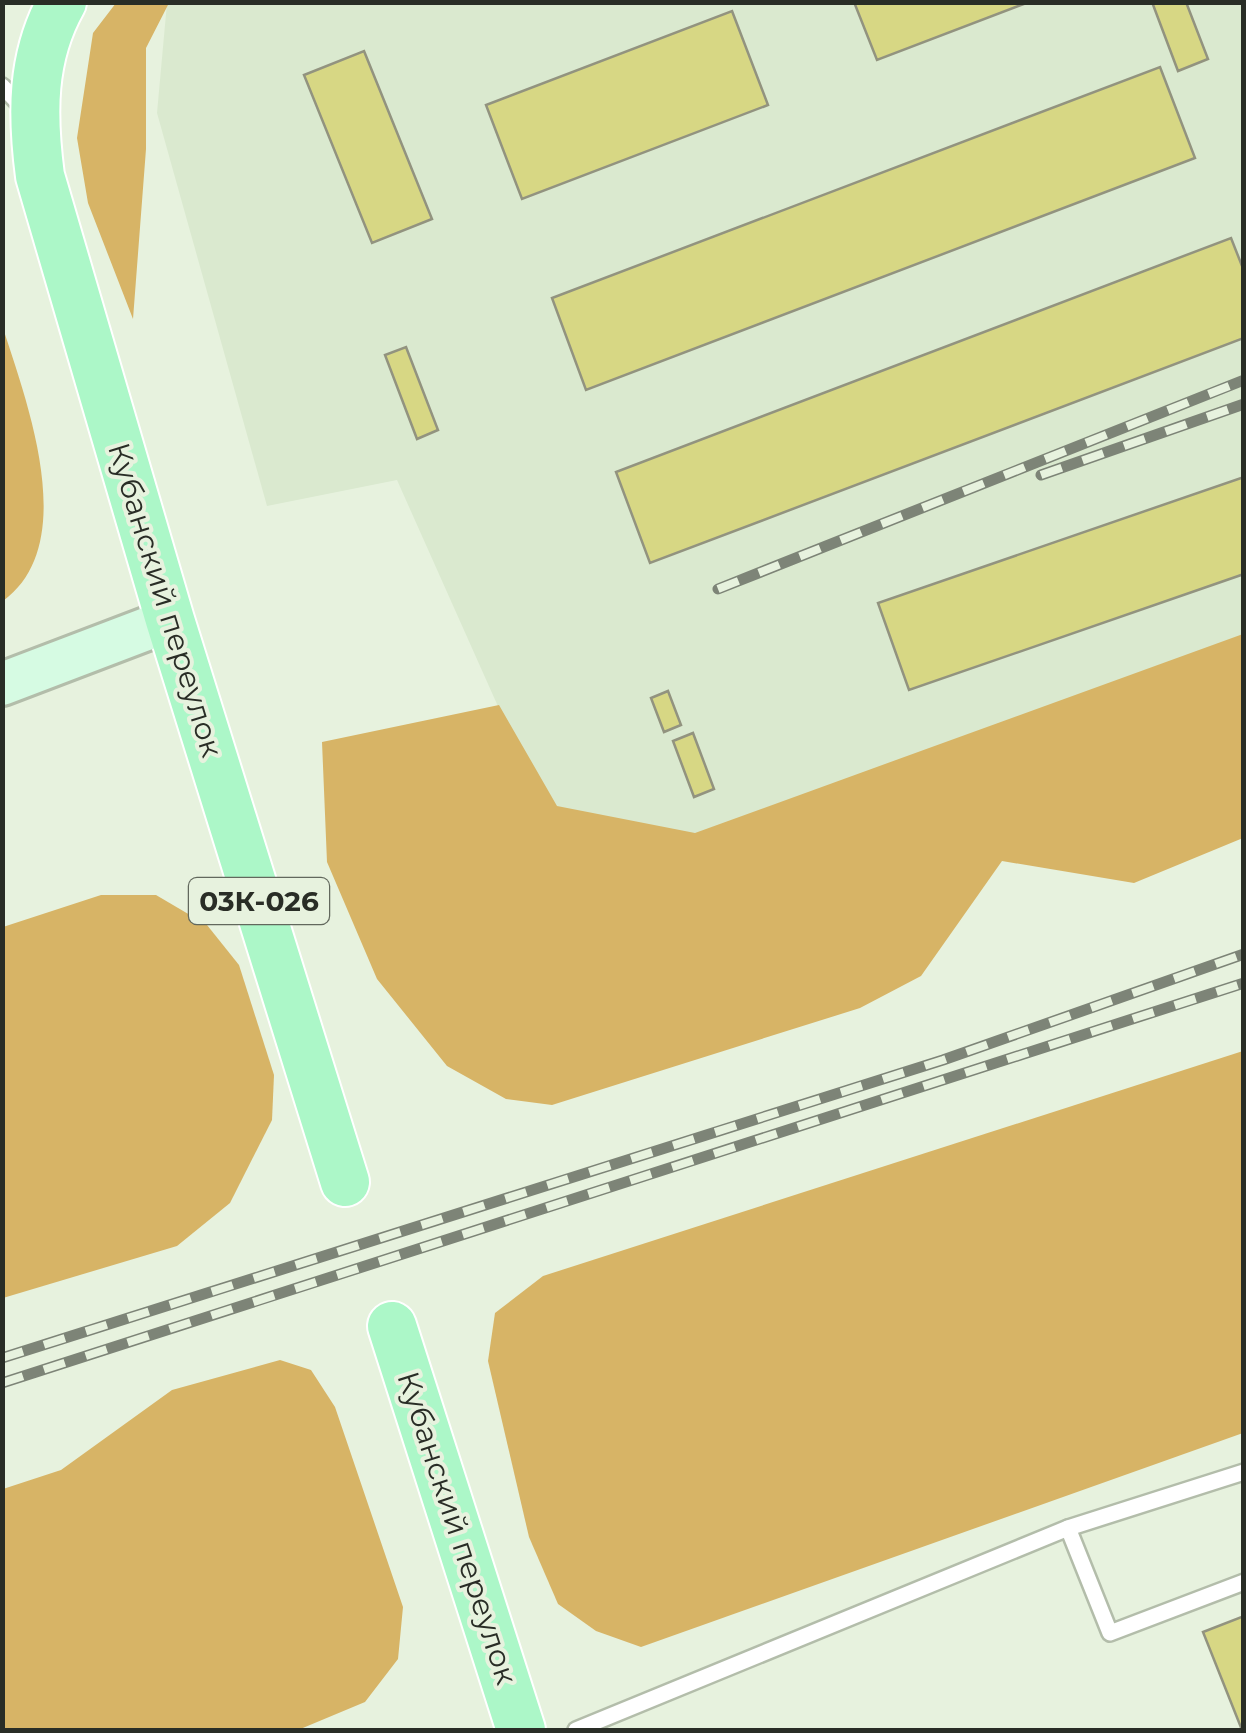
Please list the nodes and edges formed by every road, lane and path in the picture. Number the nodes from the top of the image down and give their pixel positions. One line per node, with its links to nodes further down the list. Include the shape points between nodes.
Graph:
1 (59, 8): 2 (main road, Кубанский переулок / 03К-026)
2 (18, 103): 3 (main road, Кубанский переулок / 03К-026)
3 (170, 620): 4 (main road); 5 (main road, Кубанский переулок / 03К-026)
4 (2, 684)
5 (345, 1182)
6 (392, 1326): 10 (main road, Кубанский переулок)
7 (1244, 1472): 8 (lane)
8 (1068, 1528): 9 (lane, via 1110,1633); 11 (lane)
9 (1244, 1582)
10 (521, 1730)
11 (576, 1730)

